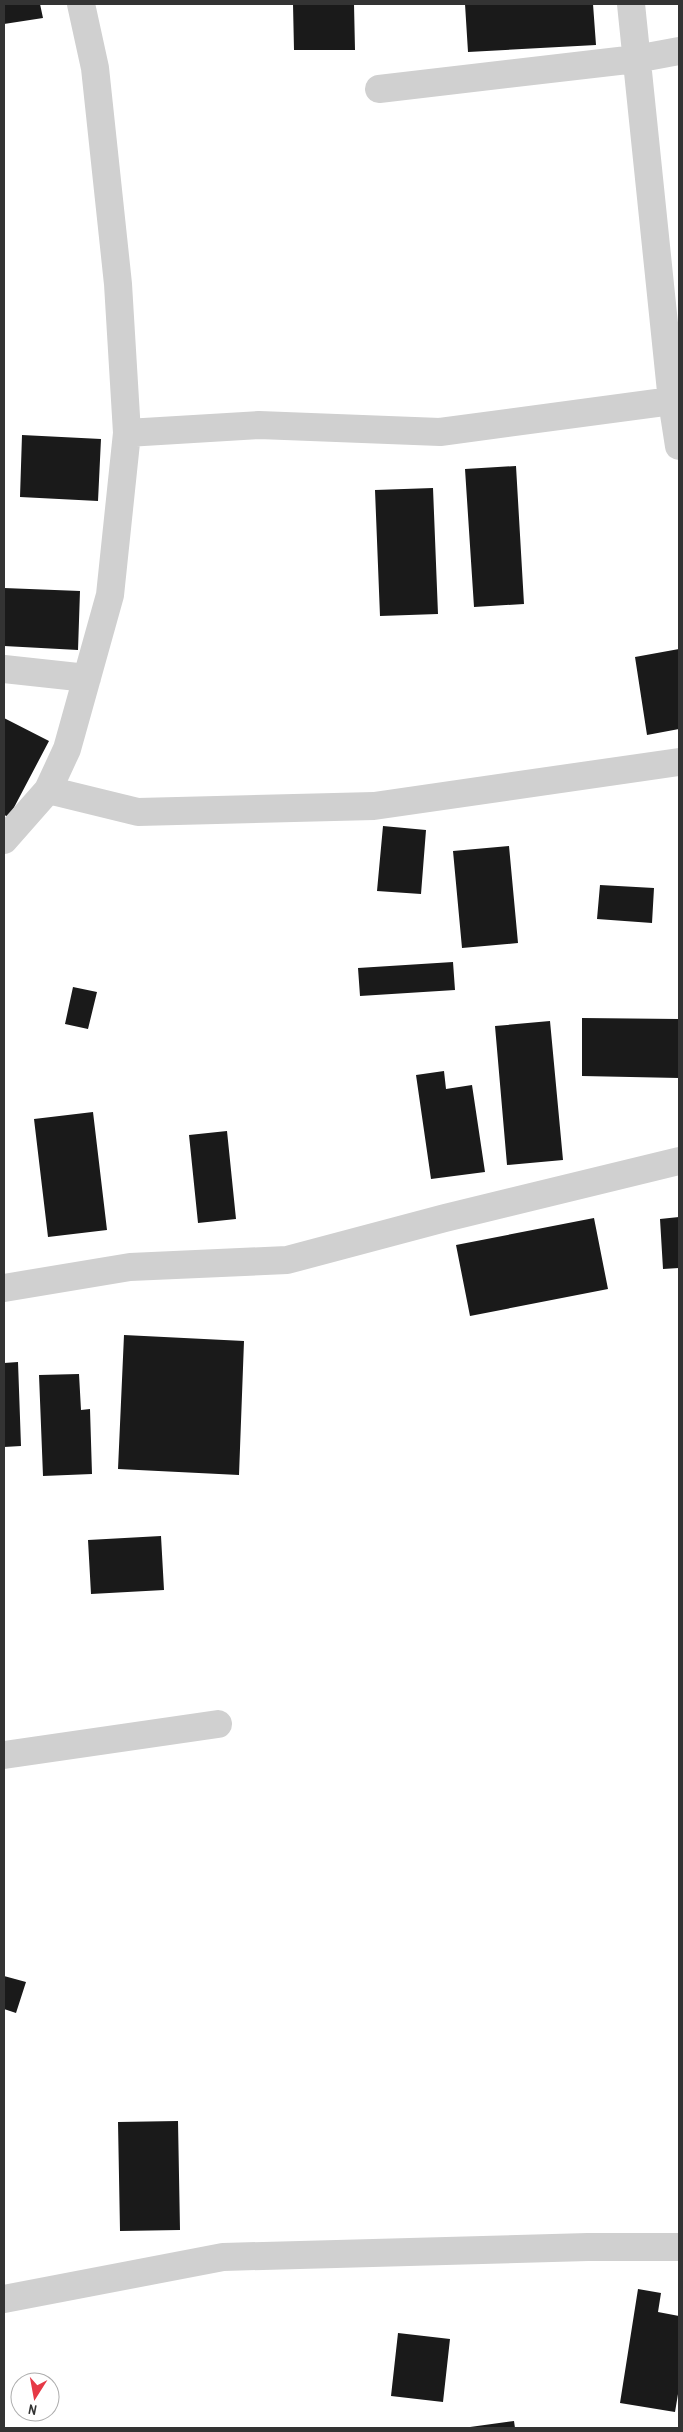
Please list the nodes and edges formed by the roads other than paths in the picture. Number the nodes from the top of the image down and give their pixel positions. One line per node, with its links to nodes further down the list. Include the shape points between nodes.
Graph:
1 (81, 4): 7 (street, via 95,68 118,284)
2 (631, 4): 4 (street)
3 (679, 51): 4 (street)
4 (636, 59): 5 (street); 6 (street)
5 (379, 89)
6 (676, 401): 7 (street, via 440,432 259,425); 8 (street)
7 (127, 433): 10 (street, via 110,595)
8 (679, 446)
9 (4, 669): 10 (street)
10 (87, 678): 12 (street, via 67,748)
11 (679, 762): 12 (street, via 374,806 138,812)
12 (48, 790): 13 (street)
13 (4, 840)
14 (679, 1161): 15 (street, via 287,1260 130,1266)
15 (4, 1288)
16 (218, 1724): 17 (street)
17 (4, 1755)
18 (679, 2248): 19 (street, via 588,2247 223,2257)
19 (4, 2299)

